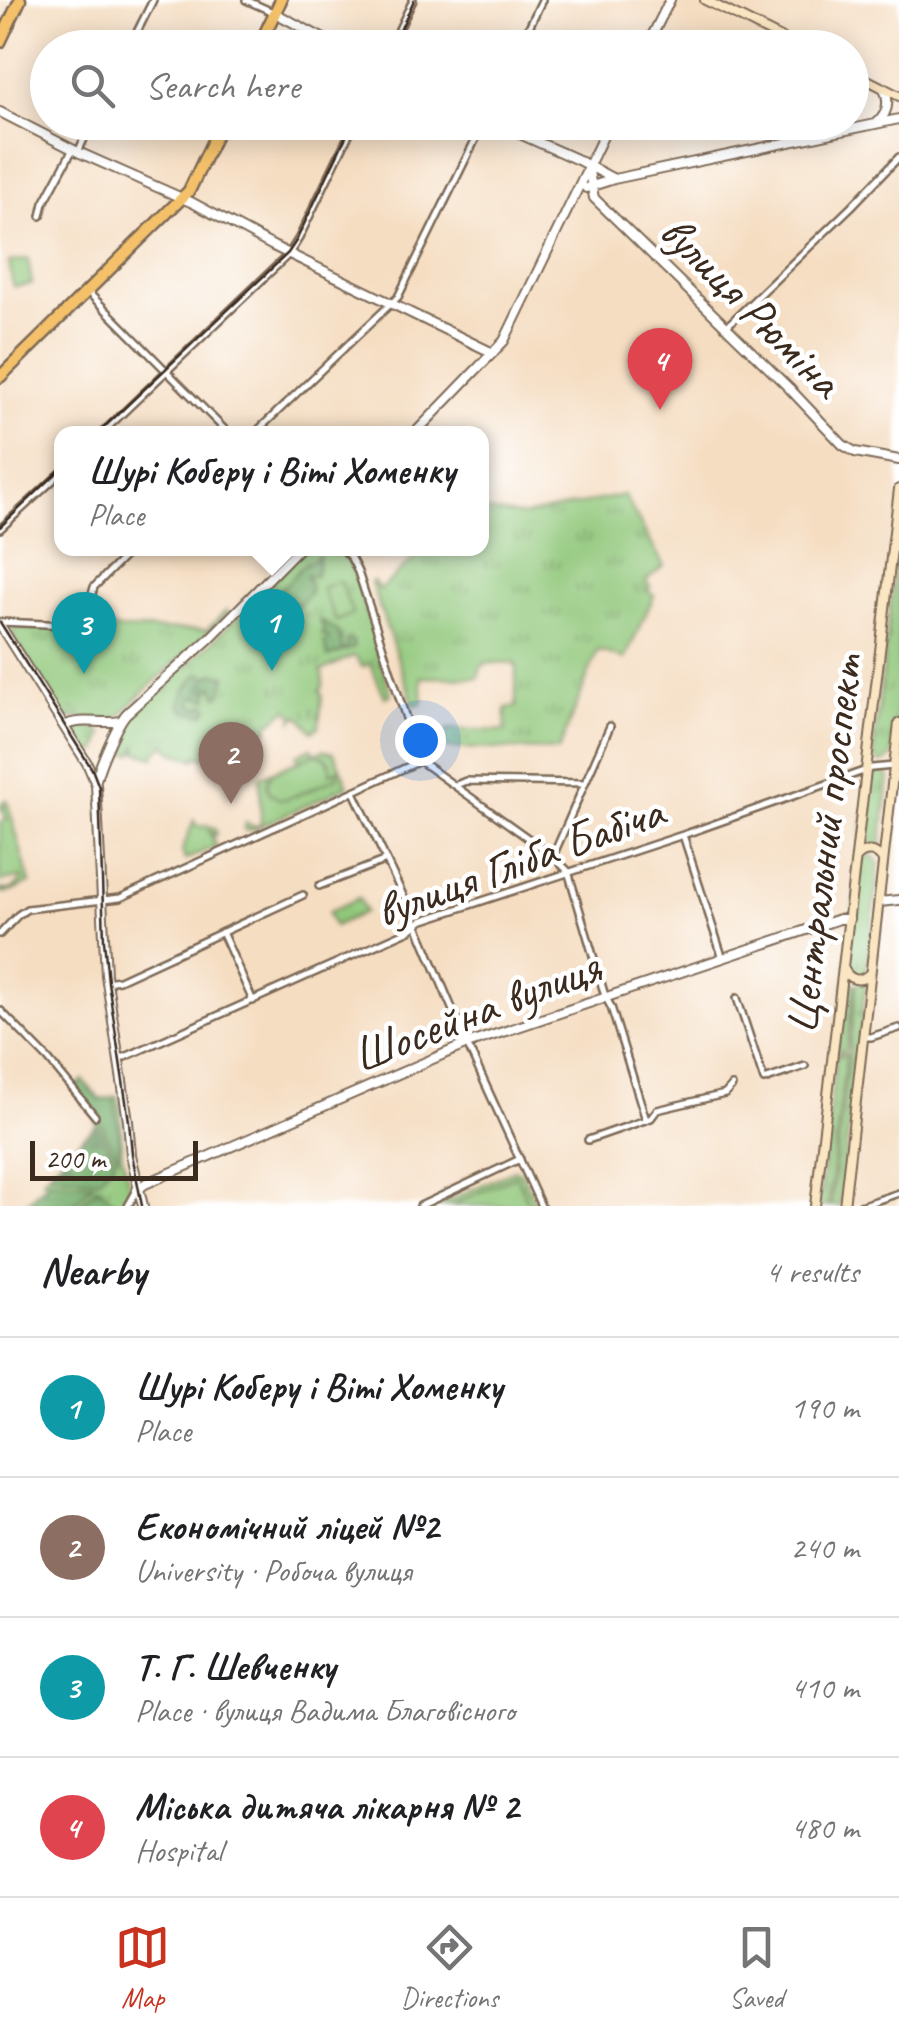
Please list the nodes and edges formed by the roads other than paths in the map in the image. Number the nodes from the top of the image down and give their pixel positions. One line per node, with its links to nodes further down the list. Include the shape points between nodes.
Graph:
1 (20, 0): 17 (highway)
2 (153, 0): 10 (street)
3 (246, 0): 9 (street)
4 (281, 0): 9 (highway)
5 (412, 0): 13 (street)
6 (542, 0): 14 (street)
7 (670, 0): 15 (street)
8 (705, 0): 16 (main road)
9 (275, 13): 11 (highway); 12 (street)
10 (138, 30)
11 (267, 30)
12 (307, 30)
13 (398, 30)
14 (528, 30)
15 (655, 30)
16 (765, 30)
17 (0, 42)
18 (869, 81): 19 (main road)
19 (884, 89): 20 (main road); 23 (street, via 887,108)
20 (899, 96)
21 (0, 112): 25 (street)
22 (899, 119): 23 (street)
23 (877, 123): 24 (street)
24 (869, 125)
25 (30, 128)
26 (54, 140): 34 (street)
27 (81, 140): 34 (street)
28 (213, 140): 40 (highway)
29 (346, 140): 43 (street)
30 (475, 140): 45 (street)
31 (532, 140): 36 (street)
32 (601, 140): 36 (street)
33 (797, 140): 37 (street)
34 (75, 151): 40 (street); 42 (street)
35 (899, 156): 46 (street)
36 (588, 166): 37 (street); 38 (street, вулиця Рюміна); 39 (street)
37 (614, 179): 38 (street)
38 (590, 186): 39 (street); 41 (street, вулиця Рюміна)
39 (573, 197): 41 (street); 47 (street)
40 (181, 198): 43 (street); 44 (highway)
41 (594, 198): 46 (street, вулиця Рюміна)
42 (41, 216)
43 (289, 254): 45 (street); 48 (street)
44 (87, 291): 48 (street); 49 (highway)
45 (392, 304): 47 (street); 52 (street)
46 (726, 327): 54 (street, вулиця Рюміна, via 843,445)
47 (493, 353): 53 (street)
48 (166, 371): 50 (street); 51 (street)
49 (0, 377)
50 (110, 426)
51 (220, 426)
52 (263, 426)
53 (423, 426)
54 (899, 460)
55 (54, 479): 57 (street)
56 (899, 489): 73 (main road, Центральний проспект)
57 (0, 529)
58 (124, 556): 61 (street, via 94,587 91,626)
59 (291, 556): 62 (street)
60 (347, 556): 71 (street)
61 (0, 624): 65 (street)
62 (120, 721): 63 (street); 67 (street)
63 (100, 722): 65 (street); 67 (street)
64 (899, 723): 68 (main road, Центральний проспект)
65 (64, 726): 69 (street)
66 (610, 726): 74 (street)
67 (111, 744): 70 (street)
68 (898, 748): 72 (main road, Центральний проспект)
69 (83, 757): 70 (street); 75 (street)
70 (105, 757): 75 (street)
71 (420, 761): 76 (street); 77 (street)
72 (894, 766): 73 (street, вулиця Гліба Бабіча); 82 (main road, Центральний проспект)
73 (866, 771): 78 (street, вулиця Гліба Бабіча); 80 (main road, Центральний проспект)
74 (586, 782): 76 (street); 79 (street)
75 (96, 784): 87 (street)
76 (456, 785): 79 (street)
77 (354, 792): 81 (street); 87 (street)
78 (683, 835): 83 (street, вулиця Гліба Бабіча); 93 (street)
79 (553, 856): 83 (street)
80 (856, 858): 82 (main road, via 871,851); 89 (main road, Центральний проспект)
81 (386, 860): 84 (street); 90 (street)
82 (883, 861): 88 (main road, Центральний проспект)
83 (568, 871): 90 (street, вулиця Гліба Бабіча); 97 (street)
84 (319, 886)
85 (303, 894): 91 (street)
86 (899, 900): 88 (street)
87 (102, 902): 92 (street, via 27,909); 96 (street)
88 (879, 902): 95 (main road, Центральний проспект)
89 (849, 919): 93 (street, Шосейна вулиця); 94 (main road, Центральний проспект)
90 (416, 925): 99 (street, вулиця Гліба Бабіча); 103 (street)
91 (222, 932): 96 (street); 99 (street)
92 (0, 934)
93 (724, 958): 97 (street, Шосейна вулиця)
94 (844, 967): 95 (main road, via 856,980); 117 (main road, Центральний проспект)
95 (871, 972): 102 (main road, Центральний проспект)
96 (106, 982): 104 (street)
97 (605, 996): 103 (street, Шосейна вулиця); 108 (street)
98 (737, 998): 105 (street, via 764,1080)
99 (253, 1001): 104 (street, вулиця Гліба Бабіча)
100 (0, 1010): 107 (street)
101 (899, 1028): 102 (street)
102 (864, 1036): 118 (main road, Центральний проспект)
103 (467, 1044): 110 (street); 111 (street, Шосейна вулиця)
104 (118, 1058): 111 (street)
105 (805, 1066)
106 (732, 1086): 108 (street)
107 (95, 1116)
108 (646, 1120): 109 (street)
109 (588, 1140)
110 (520, 1160): 115 (street); 116 (street)
111 (138, 1190): 113 (street); 114 (street)
112 (899, 1193): 119 (street)
113 (128, 1206)
114 (143, 1206)
115 (420, 1206)
116 (542, 1206)
117 (815, 1206)
118 (844, 1206)
119 (860, 1206)

